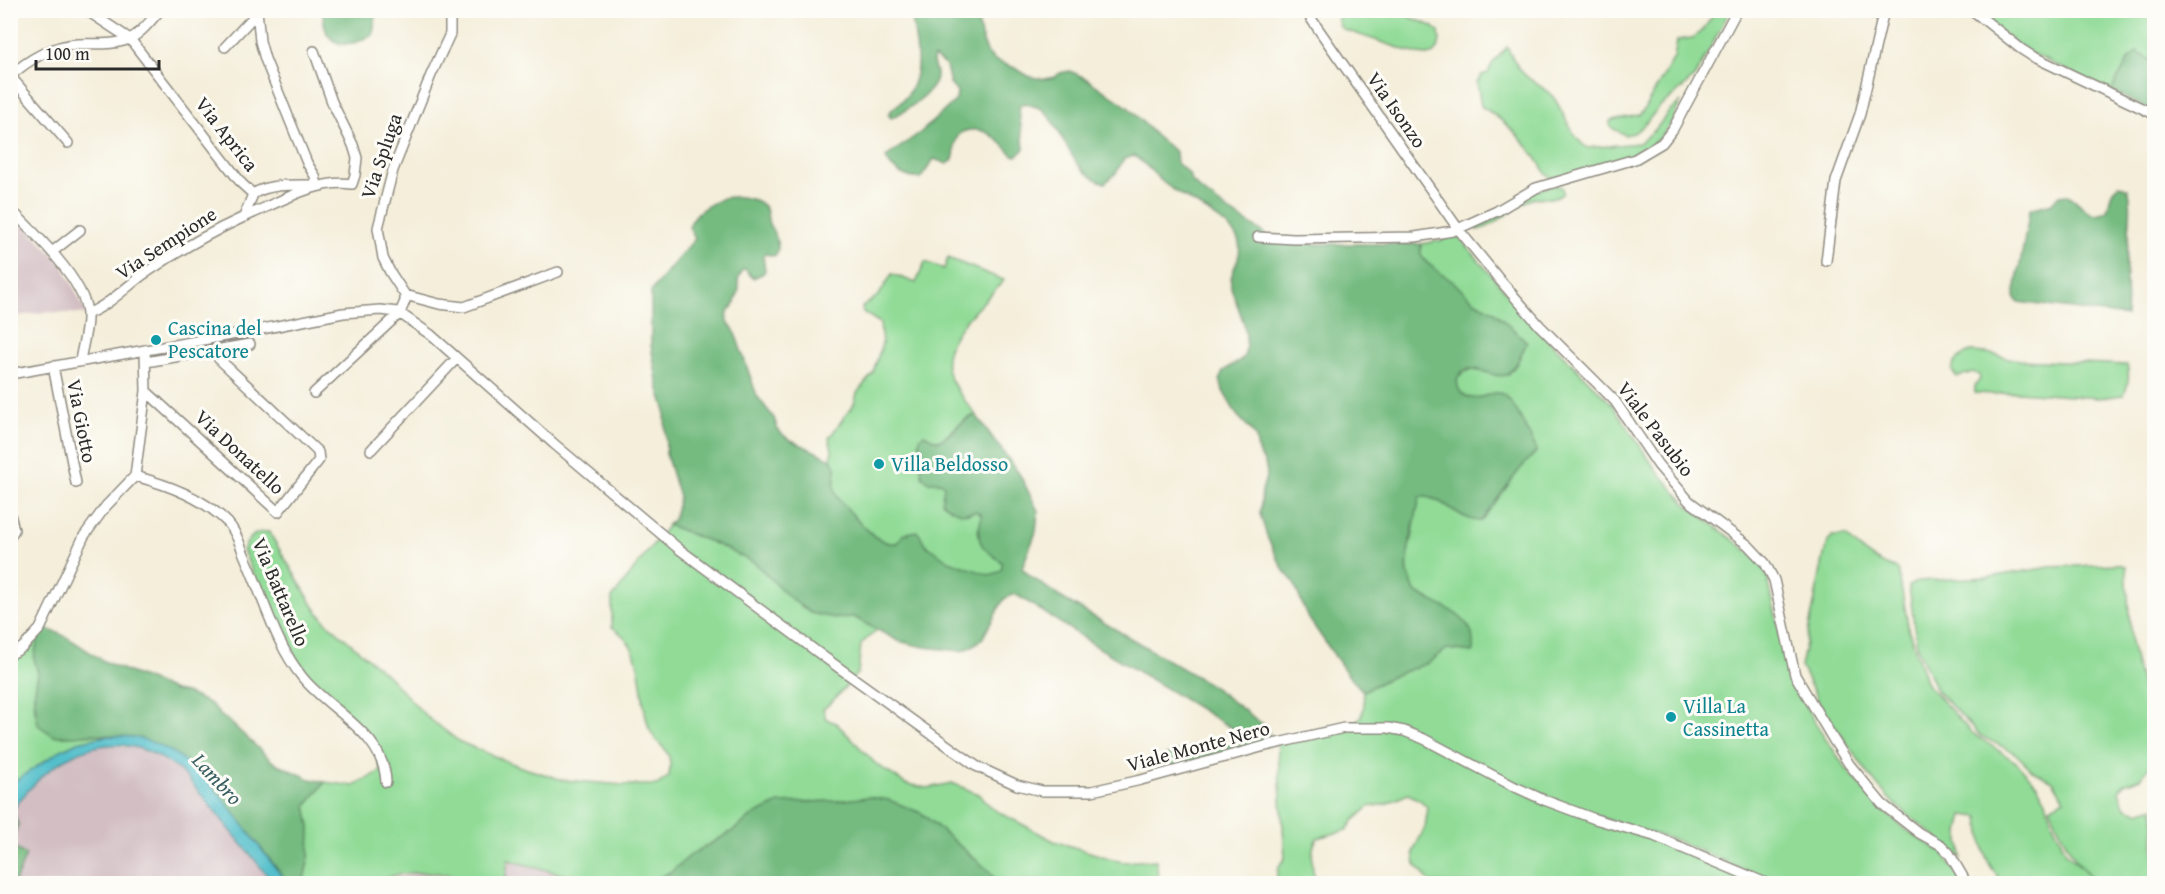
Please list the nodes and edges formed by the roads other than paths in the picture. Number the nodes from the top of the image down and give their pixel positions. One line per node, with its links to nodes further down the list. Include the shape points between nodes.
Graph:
1 (86, 10): 9 (street, Via Aprica)
2 (160, 10): 9 (street)
3 (450, 10): 25 (street, Via Spluga, via 450,34 393,170 379,222 383,258)
4 (1305, 10): 20 (street, Via Isonzo)
5 (1737, 10): 20 (street, via 1662,143 1635,159 1536,188)
6 (1884, 10): 23 (street, via 1860,114 1836,181)
7 (1972, 10): 13 (street, via 2021,50)
8 (257, 12): 10 (street); 15 (street, via 265,59)
9 (130, 39): 12 (street, via 57,48 22,65); 16 (street, Via Aprica)
10 (225, 47)
11 (314, 51): 15 (street, via 357,158 352,184 339,181)
12 (10, 76): 14 (street)
13 (2154, 114)
14 (68, 143)
15 (316, 185): 16 (street, via 259,190); 18 (street)
16 (253, 194): 18 (street, Via Sempione)
17 (10, 209): 22 (street)
18 (244, 217): 27 (street, Via Sempione, via 203,236)
19 (80, 230): 22 (street)
20 (1459, 230): 21 (street, via 1415,237); 47 (street, Viale Pasubio, via 1540,326 1615,401 1658,465 1689,501 1748,545 1766,564 1795,675 1833,739 1882,804 1919,833 1941,844)
21 (1258, 237)
22 (52, 252): 27 (street, via 73,281)
23 (1827, 261)
24 (558, 272): 25 (street, via 464,307)
25 (405, 295): 26 (street)
26 (400, 313): 28 (street, via 343,313); 33 (street, Viale Monte Nero); 38 (street)
27 (87, 314): 32 (street)
28 (223, 337): 30 (street); 31 (street)
29 (250, 344): 30 (street)
30 (219, 349): 34 (street); 37 (street, Via Donatello, via 219,359 318,452 319,460 278,512)
31 (145, 350): 32 (street); 34 (street)
32 (80, 361): 35 (street)
33 (460, 361): 39 (street); 46 (street, Viale Monte Nero, via 679,549 975,766 1017,785 1042,791 1092,790 1344,728 1388,728 1424,739 1544,800 1654,836)
34 (146, 362): 37 (street)
35 (53, 366): 36 (street); 41 (street, Via Giotto)
36 (10, 374)
37 (146, 391): 40 (street)
38 (314, 393)
39 (371, 450)
40 (135, 476): 44 (street, via 84,536 40,629); 45 (street, Via Battarello, via 190,496 229,524 240,539 288,657 304,679 358,727 375,748 385,768)
41 (76, 483)
42 (10, 514): 43 (street, via 14,530)
43 (11, 537)
44 (10, 655)
45 (386, 782)
46 (1768, 884)
47 (1967, 884)

